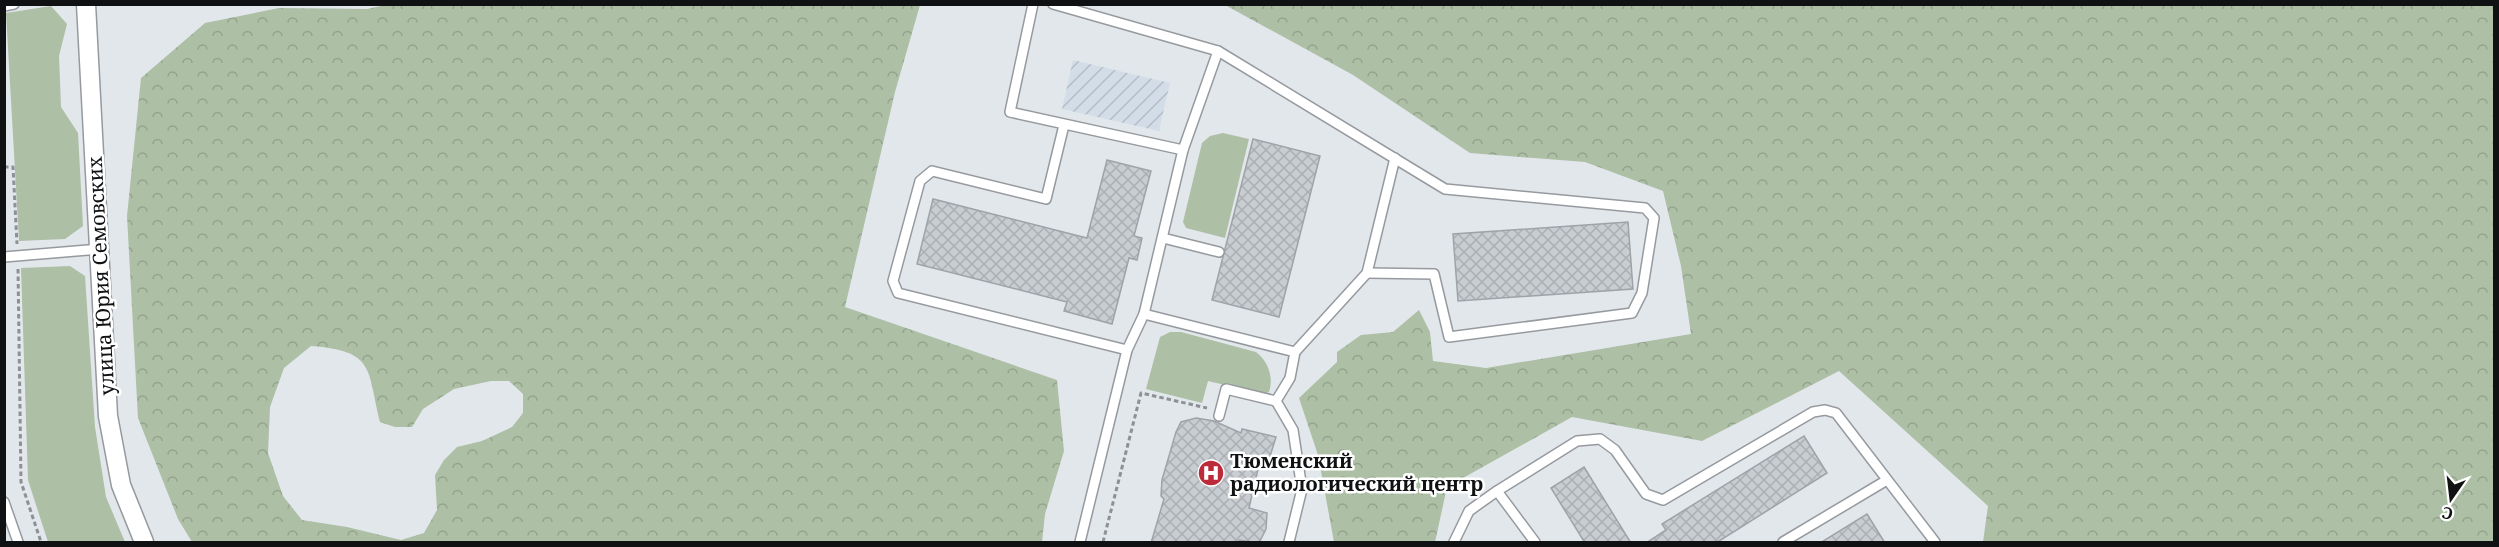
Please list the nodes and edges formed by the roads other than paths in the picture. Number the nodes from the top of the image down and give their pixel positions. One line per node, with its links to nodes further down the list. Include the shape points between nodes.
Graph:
1 (14, 4): 5 (lane)
2 (86, 4): 11 (street, улица Юрия Семовских)
3 (1033, 4): 7 (lane, via 1010,112)
4 (1053, 4): 6 (lane)
5 (4, 6)
6 (1218, 51): 8 (lane); 9 (lane)
7 (1064, 125): 8 (lane); 16 (lane, via 1046,199 932,171 920,181 893,281 898,293)
8 (1183, 150): 10 (lane)
9 (1395, 158): 14 (lane); 14 (lane, via 1445,189 1645,208 1654,218 1642,293 1632,313 1449,337 1434,274)
10 (1163, 238): 12 (lane); 15 (lane)
11 (100, 249): 13 (lane); 24 (street, улица Юрия Семовских, via 108,416 121,485)
12 (1219, 252)
13 (4, 257)
14 (1367, 273): 17 (lane)
15 (1144, 314): 16 (lane); 17 (lane)
16 (1126, 350): 25 (lane)
17 (1295, 352): 18 (lane, via 1290,378)
18 (1276, 400): 19 (lane, via 1226,389); 26 (lane, via 1293,430 1302,489)
19 (1220, 414)
20 (1887, 480): 21 (lane, via 1836,413 1825,410 1813,412 1663,500 1647,494 1615,450 1600,439 1577,441); 29 (lane); 30 (lane)
21 (1497, 491): 27 (lane, via 1469,511); 28 (lane)
22 (4, 502): 23 (lane)
23 (18, 543)
24 (144, 543)
25 (1080, 543)
26 (1289, 543)
27 (1454, 543)
28 (1535, 543)
29 (1783, 543)
30 (1935, 543)

